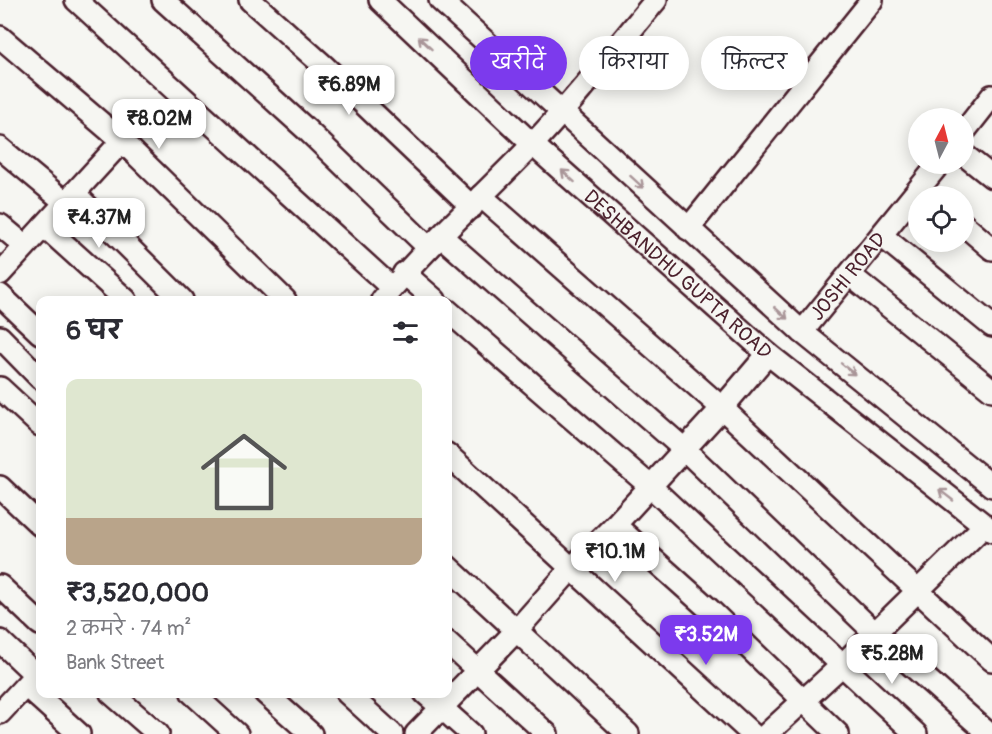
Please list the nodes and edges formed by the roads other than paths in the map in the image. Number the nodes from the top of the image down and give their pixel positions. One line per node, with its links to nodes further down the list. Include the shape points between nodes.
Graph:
1 (76, 0): 30 (street)
2 (163, 0): 25 (street)
3 (250, 0): 18 (street)
4 (380, 0): 13 (street, DESHBANDHU GUPTA ROAD, one-way to 4)
5 (440, 0): 10 (street, DESHBANDHU GUPTA ROAD)
6 (656, 0): 10 (street)
7 (872, 0): 22 (street)
8 (0, 37): 12 (street)
9 (991, 98): 11 (street)
10 (561, 113): 13 (street); 22 (street, DESHBANDHU GUPTA ROAD, one-way to 22)
11 (974, 120)
12 (122, 141): 17 (street); 34 (street)
13 (532, 144): 18 (street); 41 (street, DESHBANDHU GUPTA ROAD, one-way to 13)
14 (0, 148): 17 (street)
15 (974, 163): 16 (street)
16 (992, 177)
17 (70, 198): 21 (street); 33 (street)
18 (477, 202): 25 (street); 45 (street)
19 (908, 210): 24 (street, JOSHI ROAD)
20 (0, 225): 26 (street)
21 (44, 225): 26 (street); 32 (street)
22 (688, 229): 39 (street, DESHBANDHU GUPTA ROAD, one-way to 39)
23 (974, 233): 27 (street)
24 (882, 236): 29 (street, JOSHI ROAD); 37 (street)
25 (435, 242): 30 (street); 47 (street)
26 (26, 246): 28 (street)
27 (992, 249)
28 (0, 274)
29 (850, 275): 39 (street, JOSHI ROAD); 44 (street)
30 (393, 287): 35 (street)
31 (0, 294): 38 (street)
32 (122, 296)
33 (178, 296)
34 (281, 296)
35 (422, 296)
36 (452, 314): 49 (street)
37 (992, 326)
38 (36, 329)
39 (802, 332): 50 (street, DESHBANDHU GUPTA ROAD, one-way to 50)
40 (0, 337): 42 (street)
41 (768, 354): 45 (street); 54 (street, DESHBANDHU GUPTA ROAD, one-way to 41)
42 (36, 374)
43 (0, 388): 46 (street)
44 (992, 390)
45 (722, 408): 47 (street); 58 (street)
46 (36, 421)
47 (684, 449): 49 (street); 61 (street)
48 (452, 459): 55 (street)
49 (650, 486): 53 (street); 65 (street)
50 (992, 486)
51 (0, 487): 52 (street)
52 (36, 521)
53 (615, 525): 55 (street); 75 (street)
54 (988, 528): 58 (street)
55 (571, 569): 60 (street); 86 (street)
56 (452, 571): 60 (street)
57 (0, 586): 59 (street)
58 (917, 590): 61 (street); 64 (street)
59 (36, 620)
60 (517, 630): 66 (street); 85 (street)
61 (875, 633): 65 (street); 90 (street)
62 (0, 640): 67 (street)
63 (452, 647): 66 (street)
64 (992, 660)
65 (841, 666): 75 (street); 89 (street)
66 (477, 670): 68 (street); 84 (street)
67 (19, 689): 77 (street)
68 (452, 696)
69 (117, 698): 78 (street)
70 (197, 698): 79 (street)
71 (271, 698): 80 (street)
72 (353, 698): 81 (street)
73 (431, 698): 76 (street)
74 (450, 698): 76 (street)
75 (802, 700): 87 (street); 88 (street)
76 (441, 707): 82 (street); 83 (street)
77 (79, 734)
78 (158, 734)
79 (237, 734)
80 (311, 734)
81 (393, 734)
82 (416, 734)
83 (471, 734)
84 (547, 734)
85 (628, 734)
86 (752, 734)
87 (767, 734)
88 (838, 734)
89 (916, 734)
90 (989, 734)

